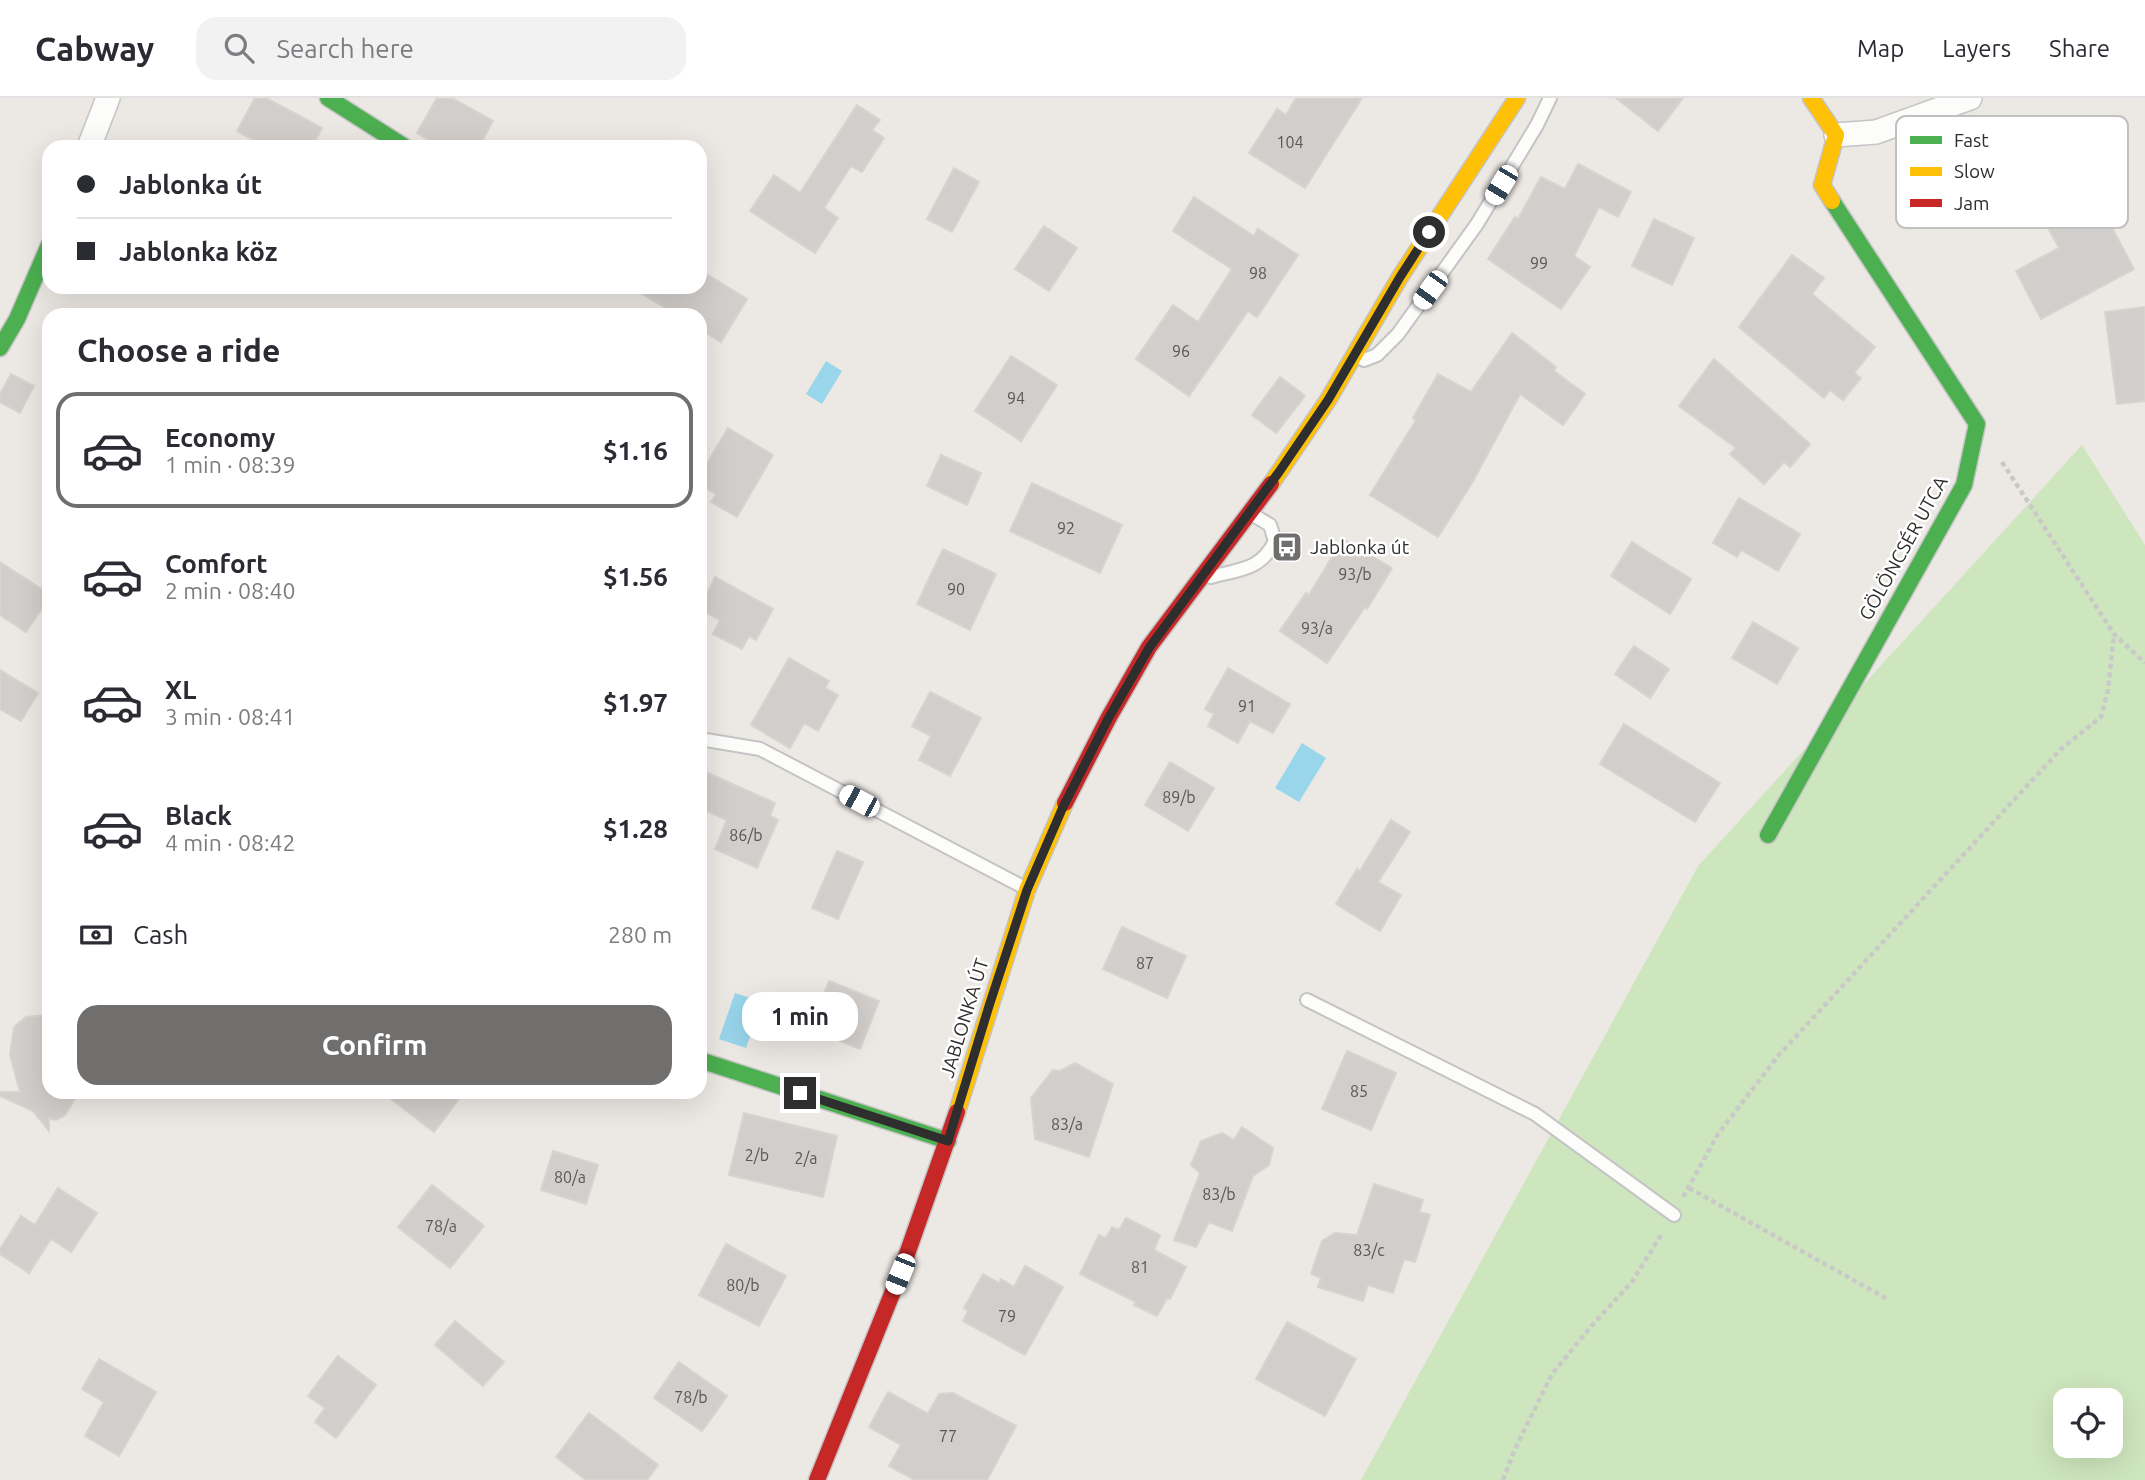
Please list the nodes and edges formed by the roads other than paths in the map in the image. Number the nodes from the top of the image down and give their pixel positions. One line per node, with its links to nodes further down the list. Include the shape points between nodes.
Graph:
1 (108, 98): 10 (street)
2 (328, 98): 11 (street)
3 (1517, 98): 14 (street, JABLONKA ÚT, via 1400,277)
4 (1550, 98): 14 (lane, via 1477,224 1398,334 1377,355 1364,360)
5 (1811, 98): 9 (street)
6 (1970, 98): 7 (street)
7 (1920, 116)
8 (1896, 125): 9 (street, via 1876,132)
9 (1836, 135): 18 (street, GÖLÖNCSÉR UTCA, via 1822,185 1977,424 1964,485)
10 (92, 140)
11 (394, 140)
12 (42, 262): 13 (street)
13 (0, 348)
14 (1355, 355): 15 (street, JABLONKA ÚT)
15 (1249, 513): 16 (street, JABLONKA ÚT); 16 (lane, via 1270,526 1275,541 1268,555 1255,565)
16 (1197, 581): 19 (street, JABLONKA ÚT, via 1149,648 1108,719)
17 (707, 740): 19 (lane, via 760,749)
18 (1768, 835)
19 (1027, 890): 22 (street, JABLONKA ÚT)
20 (1307, 999): 23 (lane, via 1535,1114)
21 (707, 1062): 22 (street)
22 (948, 1141): 24 (street, JABLONKA ÚT)
23 (1674, 1214)
24 (817, 1480)

